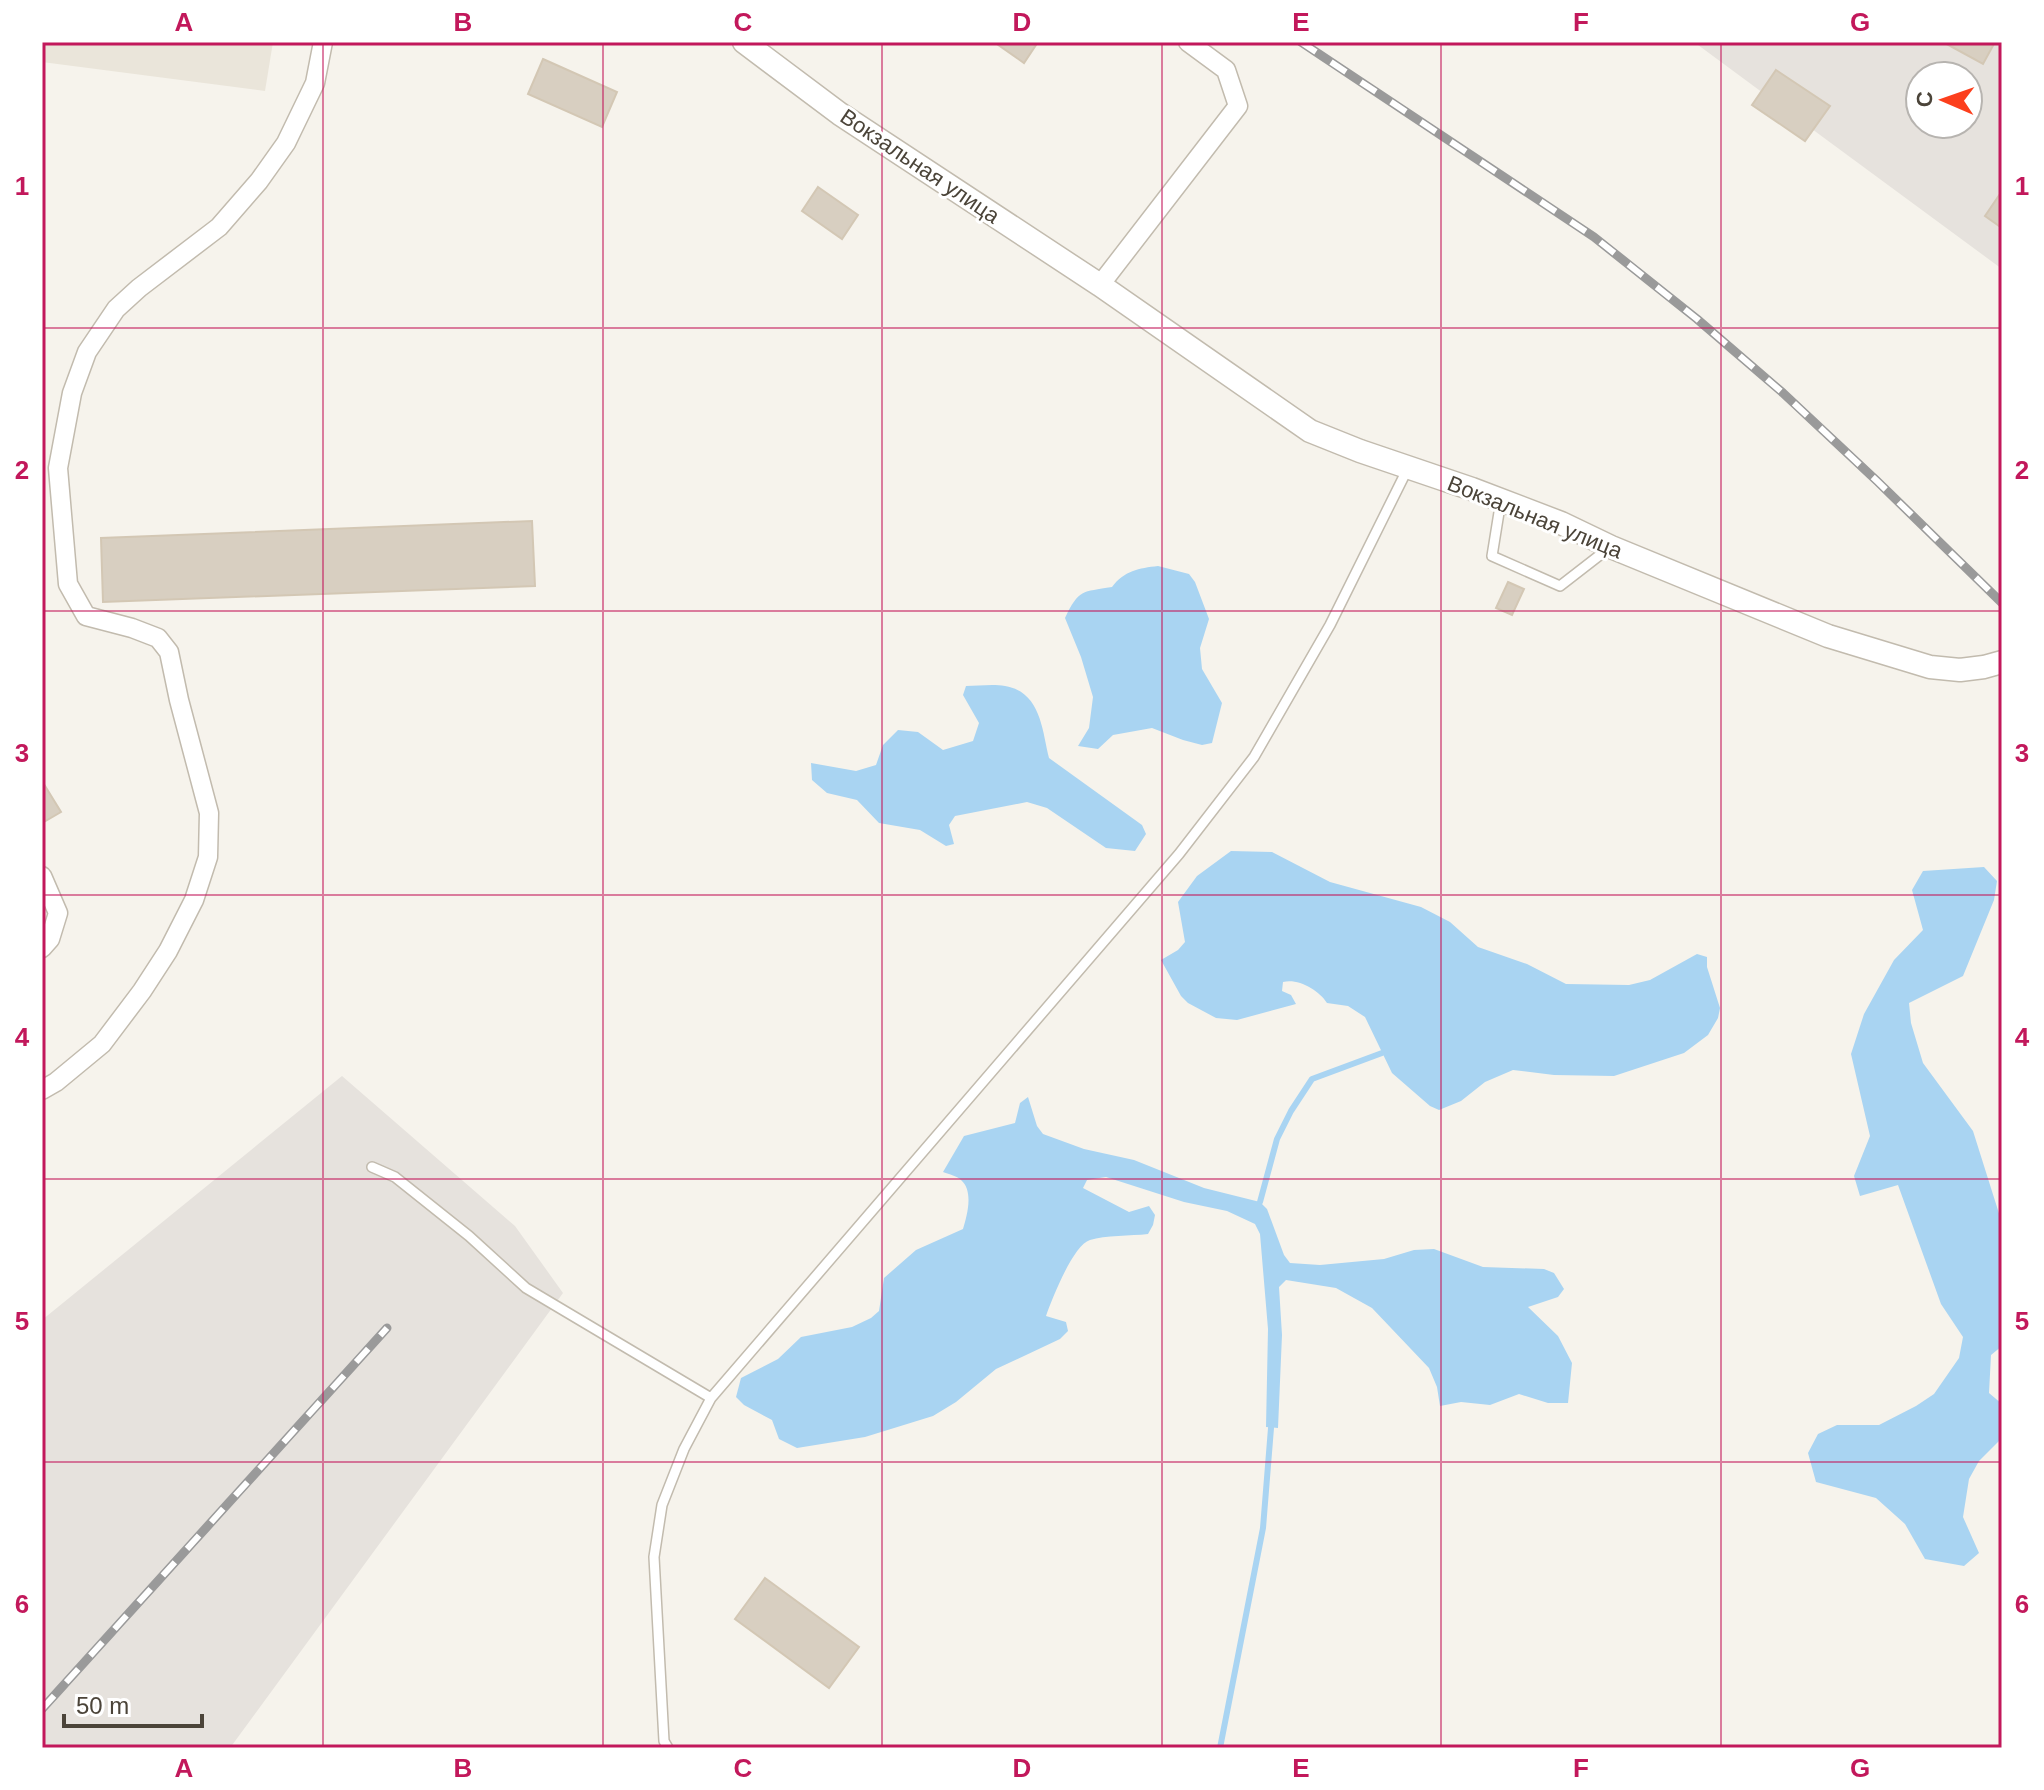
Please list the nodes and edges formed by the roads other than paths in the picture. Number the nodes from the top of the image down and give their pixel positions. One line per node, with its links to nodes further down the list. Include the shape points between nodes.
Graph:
1 (323, 42): 5 (street, via 315,83 286,143 259,181 219,227 116,309 87,352)
2 (744, 42): 4 (street, Вокзальная улица, via 840,114)
3 (1188, 42): 4 (street, via 1226,70 1238,106)
4 (1100, 285): 6 (street, Вокзальная улица, via 1297,424)
5 (50, 466): 12 (street, via 68,584 86,616 158,638 169,652 209,828 208,857 194,900 168,951 102,1044)
6 (1408, 468): 7 (street, Вокзальная улица); 14 (lane, via 1330,625 1254,757 1169,866)
7 (1501, 500): 8 (street, Вокзальная улица); 8 (lane, via 1492,556 1560,586)
8 (1611, 547): 9 (street, Вокзальная улица, via 1881,653 1960,670)
9 (2002, 662)
10 (42, 876): 11 (street, via 58,913)
11 (42, 948)
12 (42, 1090)
13 (372, 1167): 14 (lane, via 395,1177 526,1288)
14 (711, 1398): 15 (lane, via 662,1505 654,1557)
15 (668, 1748)

